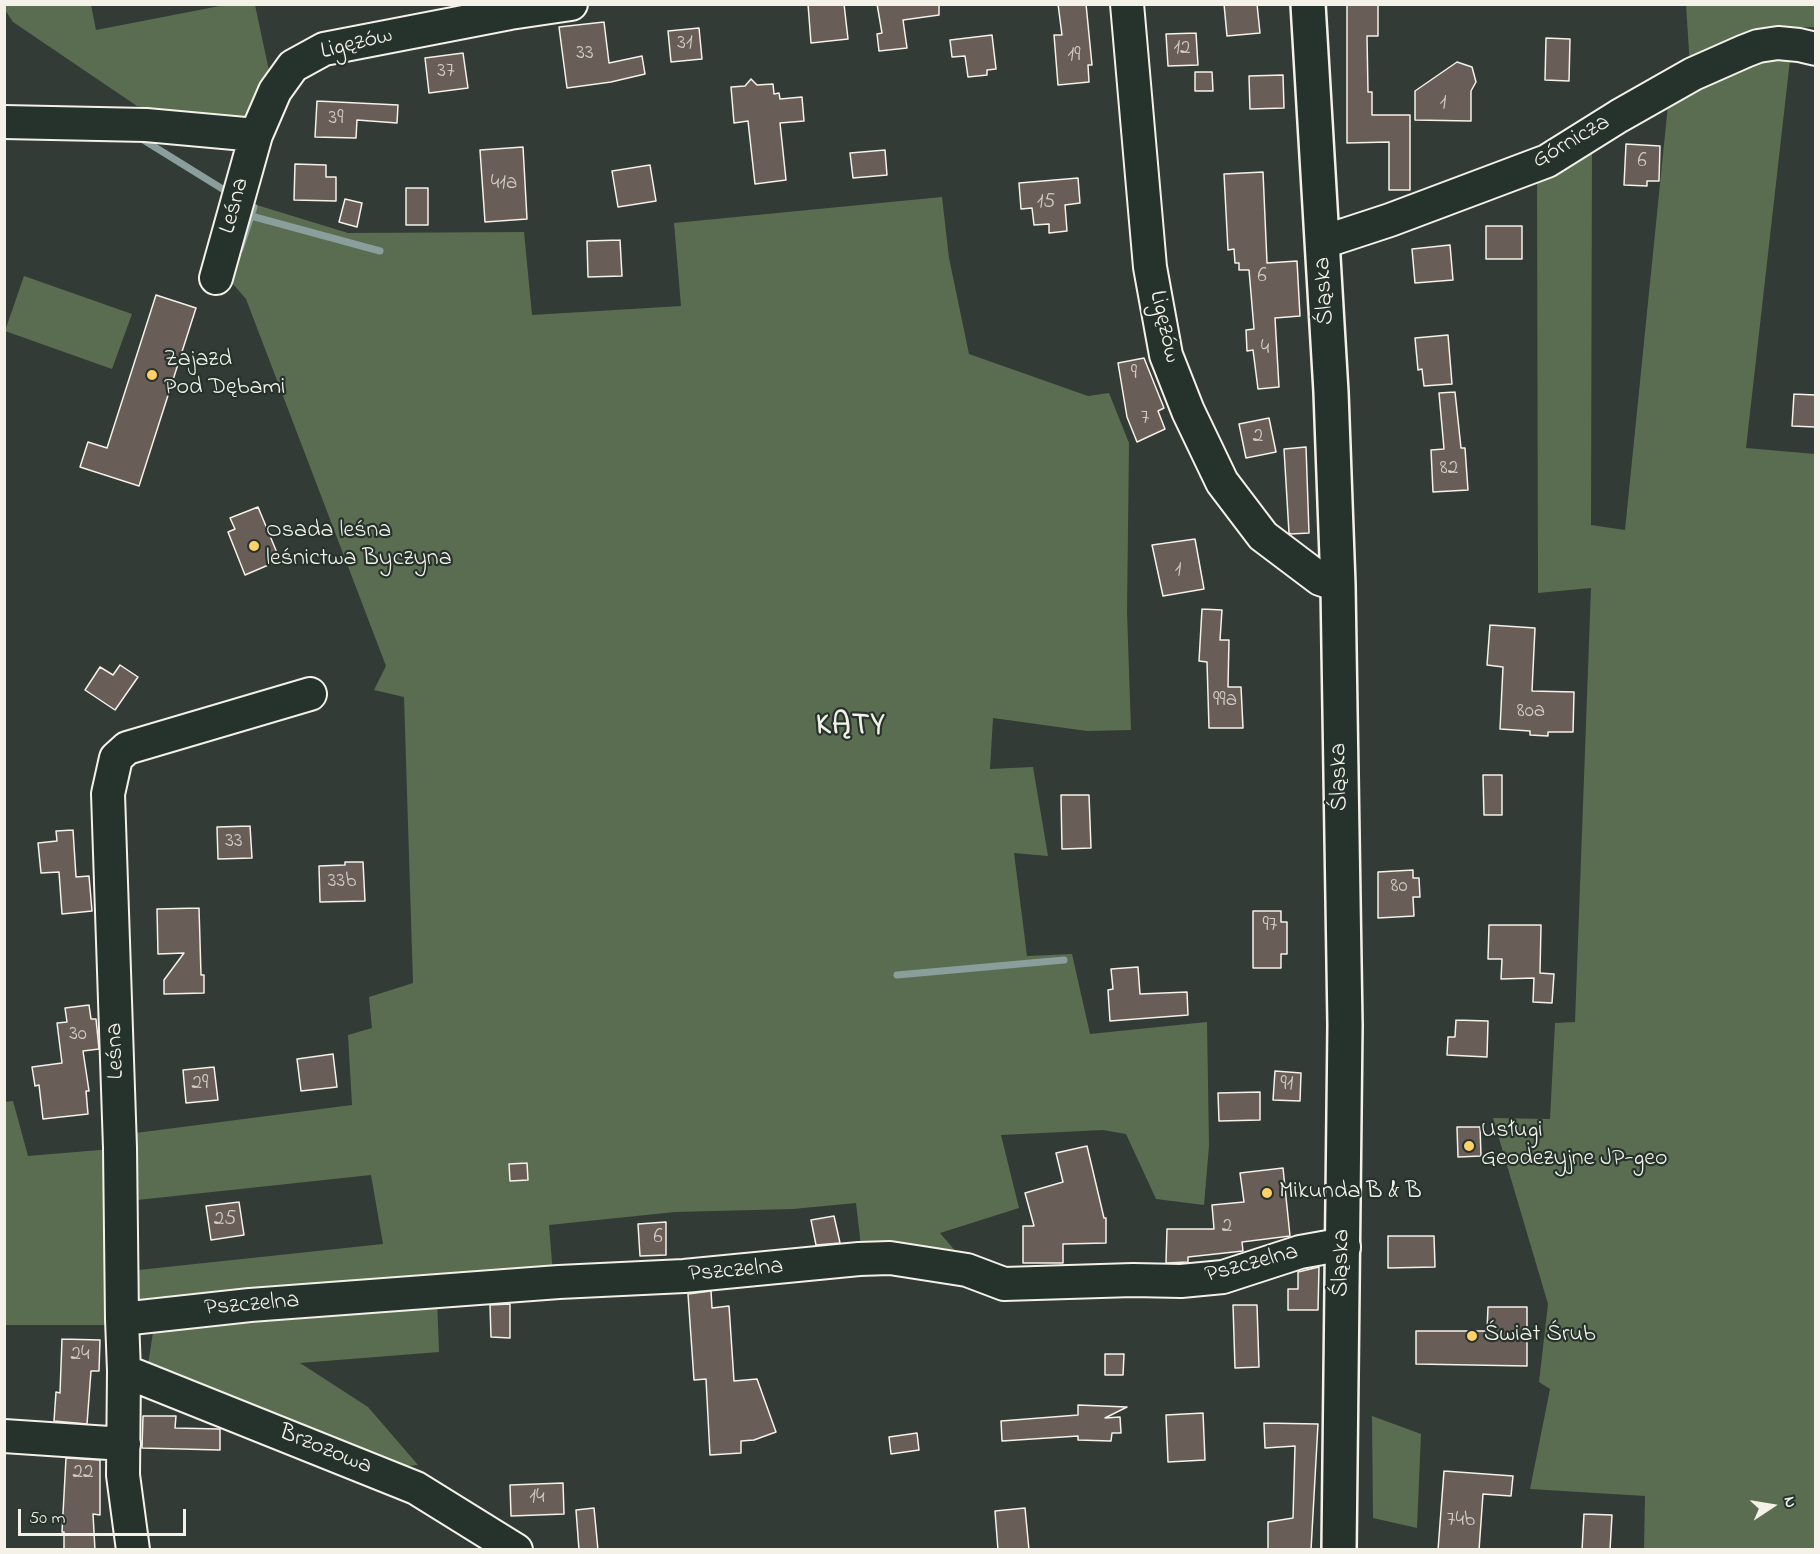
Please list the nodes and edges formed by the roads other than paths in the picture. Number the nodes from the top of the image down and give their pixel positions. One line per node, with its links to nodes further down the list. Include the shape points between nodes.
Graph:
1 (571, 4): 6 (street, Ligęzów, via 324,49 292,66 275,91)
2 (1127, 4): 9 (street, Ligęzów, via 1150,267 1166,355 1222,482 1263,536 1320,579)
3 (1308, 4): 7 (main road, Śląska)
4 (1815, 49): 7 (street, Górnicza, via 1778,43 1745,51 1693,74 1548,161)
5 (4, 122): 6 (street, via 146,124)
6 (256, 135): 8 (street, Leśna)
7 (1323, 242): 9 (main road, Śląska)
8 (216, 278)
9 (1338, 585): 11 (main road, Śląska, via 1345,1025)
10 (310, 694): 12 (street, Leśna, via 149,740 127,748 116,758 108,794)
11 (1344, 1247): 12 (street, Pszczelna, via 1300,1252 1223,1277 1182,1281 1004,1284 967,1270 890,1258 859,1259 684,1276 250,1305); 18 (main road, Śląska)
12 (122, 1319): 13 (street, Leśna)
13 (124, 1371): 15 (street, Leśna); 17 (street, Brzozowa, via 416,1488)
14 (4, 1436): 15 (street)
15 (124, 1444): 16 (street, Leśna, via 123,1475)
16 (133, 1550)
17 (516, 1550)
18 (1340, 1550)

